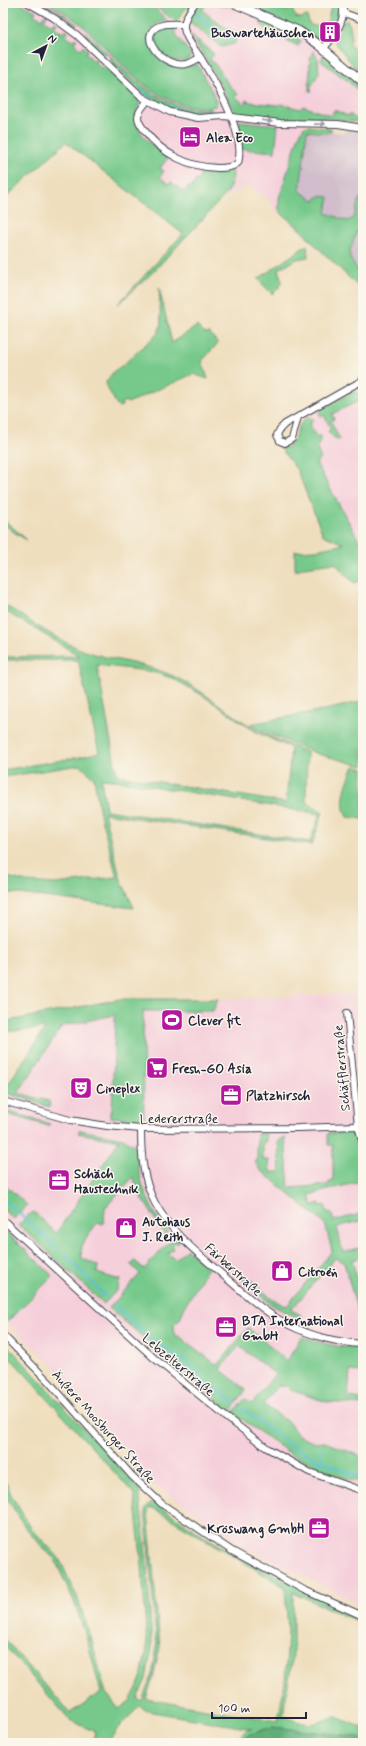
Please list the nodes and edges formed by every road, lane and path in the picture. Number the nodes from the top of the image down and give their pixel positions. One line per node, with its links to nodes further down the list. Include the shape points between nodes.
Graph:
1 (28, 3): 11 (street, via 77,35)
2 (233, 3): 8 (main road, via 289,26)
3 (342, 3): 5 (street)
4 (192, 7): 7 (street)
5 (344, 13): 6 (street); 8 (street, via 334,35)
6 (363, 20)
7 (184, 24): 9 (street, via 188,39); 9 (street, via 163,24 156,28 151,36 152,48 162,59 180,65)
8 (324, 48): 10 (main road)
9 (200, 58): 12 (street, via 220,91)
10 (363, 82)
11 (147, 101): 12 (street, via 184,116); 12 (street, via 138,117 147,133 171,155 200,166 228,167 238,162 237,140)
12 (231, 117): 13 (street, one-way to 13, via 280,124 338,124)
13 (363, 128)
14 (363, 380): 15 (street)
15 (298, 417)
16 (348, 1013): 18 (street, Schäfflerstraße)
17 (3, 1101): 19 (street, Ledererstraße, via 70,1120)
18 (358, 1126): 19 (street, Ledererstraße); 20 (street, Schäfflerstraße)
19 (141, 1129): 23 (street, Färberstraße, via 146,1182 161,1213 175,1231 268,1313 299,1329)
20 (363, 1144)
21 (3, 1220): 24 (street, Lebzelterstraße, via 149,1353 267,1448 309,1472)
22 (3, 1335): 25 (street, Äußere Moosburger Straße, via 49,1382 132,1476 162,1504 244,1557 304,1590)
23 (363, 1344)
24 (363, 1491)
25 (363, 1616)

